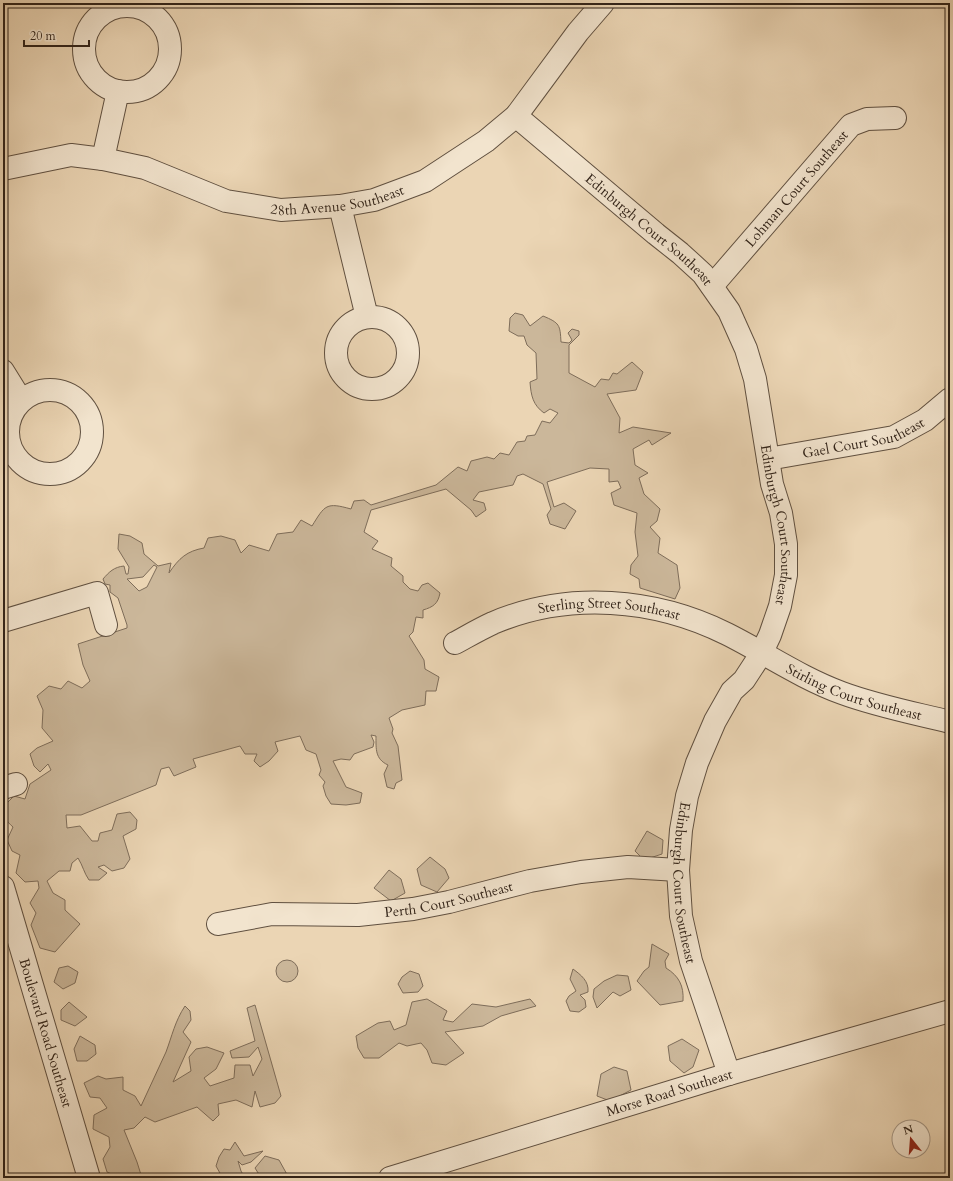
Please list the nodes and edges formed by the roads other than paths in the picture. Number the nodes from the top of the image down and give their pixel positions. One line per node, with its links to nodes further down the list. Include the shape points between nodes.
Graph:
1 (603, 3): 3 (street, 28th Avenue Southeast, via 578,32)
2 (118, 91): 5 (street)
3 (516, 116): 7 (street, 28th Avenue Southeast, via 486,141 425,181 374,200); 8 (street, Edinburgh Court Southeast, via 680,252)
4 (895, 118): 8 (street, Lohman Court Southeast, via 867,119 851,125)
5 (103, 159): 6 (street, 28th Avenue Southeast, via 71,156); 7 (street, 28th Avenue Southeast, via 145,168 226,201 281,210)
6 (3, 170)
7 (340, 206): 9 (street)
8 (712, 286): 13 (street, Edinburgh Court Southeast, via 729,311 746,349 755,379)
9 (367, 317)
10 (3, 371): 12 (street)
11 (950, 399): 13 (street, Gael Court Southeast, via 925,420 894,437)
12 (22, 400)
13 (768, 459): 17 (street, Edinburgh Court Southeast, via 786,544 786,575 780,606)
14 (3, 621): 15 (street, via 97,593)
15 (106, 625)
16 (455, 643): 17 (street, Sterling Street Southeast, via 493,623 534,610 576,603 619,602 662,609 702,622)
17 (761, 654): 18 (street, Stirling Court Southeast, via 841,693); 19 (street, Edinburgh Court Southeast, via 744,680 732,691 715,721 697,763 687,796)
18 (950, 722)
19 (678, 870): 21 (street, Perth Court Southeast, via 628,867 580,872 530,881 413,909 358,915 272,914); 23 (street, Edinburgh Court Southeast, via 681,916 691,961)
20 (3, 887): 24 (street, Boulevard Road Southeast)
21 (218, 924)
22 (950, 1011): 23 (street, Morse Road Southeast)
23 (729, 1074): 25 (street, Morse Road Southeast)
24 (90, 1178)
25 (390, 1178)

